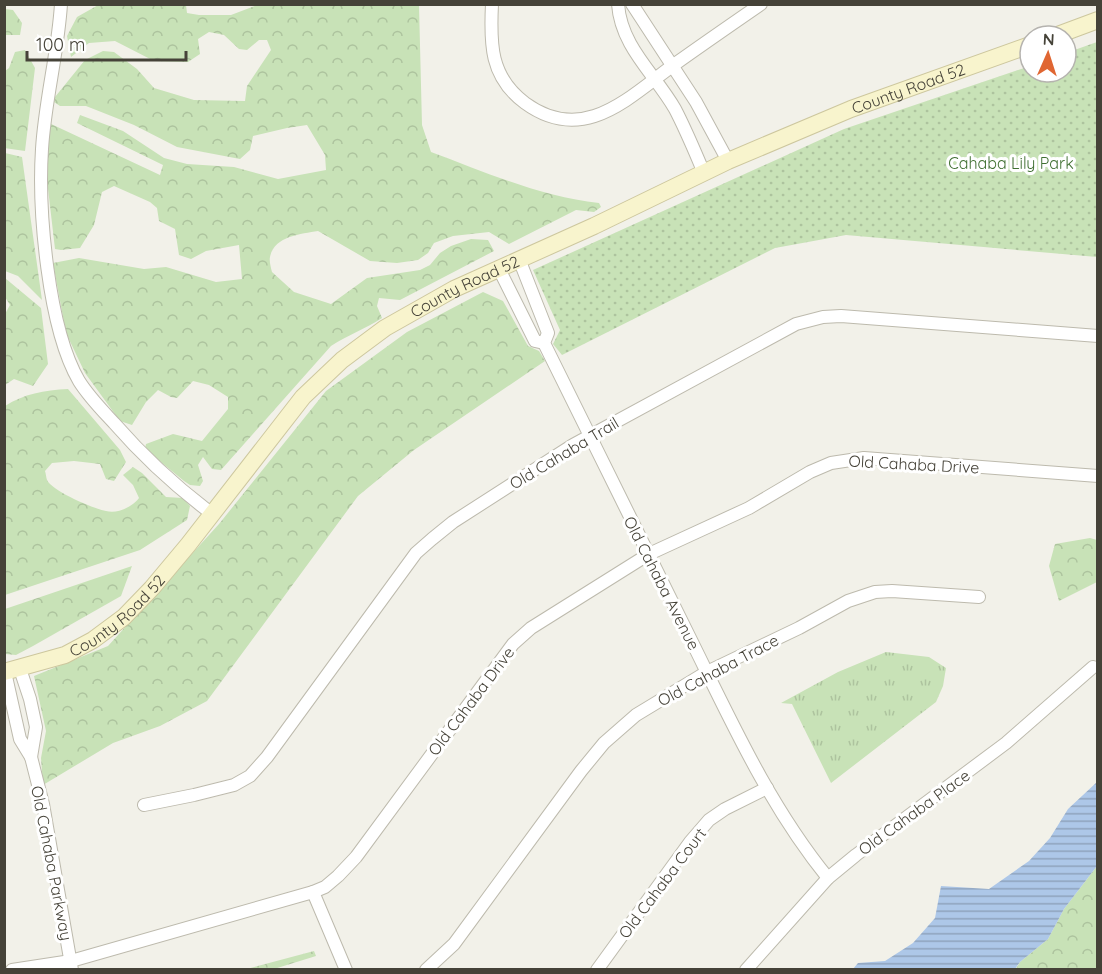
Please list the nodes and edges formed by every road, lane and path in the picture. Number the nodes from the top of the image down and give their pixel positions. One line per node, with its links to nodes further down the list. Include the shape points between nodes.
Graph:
1 (61, 4): 19 (street, via 41,171 41,203 60,331 79,380 93,400 161,472)
2 (492, 4): 10 (street, via 492,52 500,73 512,91 539,111 560,118 593,117 623,104)
3 (618, 4): 10 (street, via 623,31 632,50)
4 (633, 4): 9 (street)
5 (761, 4): 9 (street)
6 (1098, 20): 7 (main road)
7 (1078, 27)
8 (1018, 49): 11 (main road, County Road 52, via 851,109)
9 (672, 66): 10 (street); 11 (street)
10 (655, 80): 12 (street, via 675,109)
11 (728, 160): 12 (main road, County Road 52)
12 (704, 173): 13 (main road, County Road 52)
13 (519, 259): 14 (main road, County Road 52); 16 (street, Old Cahaba Avenue, via 548,333)
14 (499, 269): 16 (street, Old Cahaba Avenue, via 535,341); 19 (main road, County Road 52, via 384,328 342,360 303,397)
15 (1098, 336): 17 (street, Old Cahaba Trail, via 841,316 805,321)
16 (544, 343): 17 (street, Old Cahaba Avenue)
17 (590, 435): 20 (street, Old Cahaba Avenue); 27 (street, Old Cahaba Trail, via 453,522 416,553 250,776 217,790)
18 (1098, 476): 20 (street, Old Cahaba Drive, via 846,459 810,472 749,508)
19 (213, 511): 23 (main road, County Road 52, via 152,588 106,632 65,655)
20 (649, 554): 24 (street, Old Cahaba Avenue); 29 (street, Old Cahaba Drive, via 520,636 356,857 325,887)
21 (979, 597): 24 (street, Old Cahaba Trace, via 891,591 859,596)
22 (1093, 667): 28 (street, Old Cahaba Place, via 1005,743)
23 (10, 671): 25 (street, Old Cahaba Parkway, via 20,739); 25 (street, Old Cahaba Parkway, via 30,699 36,727)
24 (707, 672): 26 (street, Old Cahaba Avenue); 33 (street, Old Cahaba Trace, via 636,716 604,743 454,944)
25 (31, 757): 30 (street, Old Cahaba Parkway)
26 (767, 788): 28 (street, Old Cahaba Avenue, via 792,832); 34 (street, Old Cahaba Court, via 709,820)
27 (144, 805)
28 (828, 878): 35 (street, Old Cahaba Place)
29 (313, 892): 30 (street, Old Cahaba Drive); 32 (street)
30 (71, 965): 31 (street, Old Cahaba Drive)
31 (12, 969)
32 (346, 969)
33 (426, 969)
34 (597, 969)
35 (746, 969)

